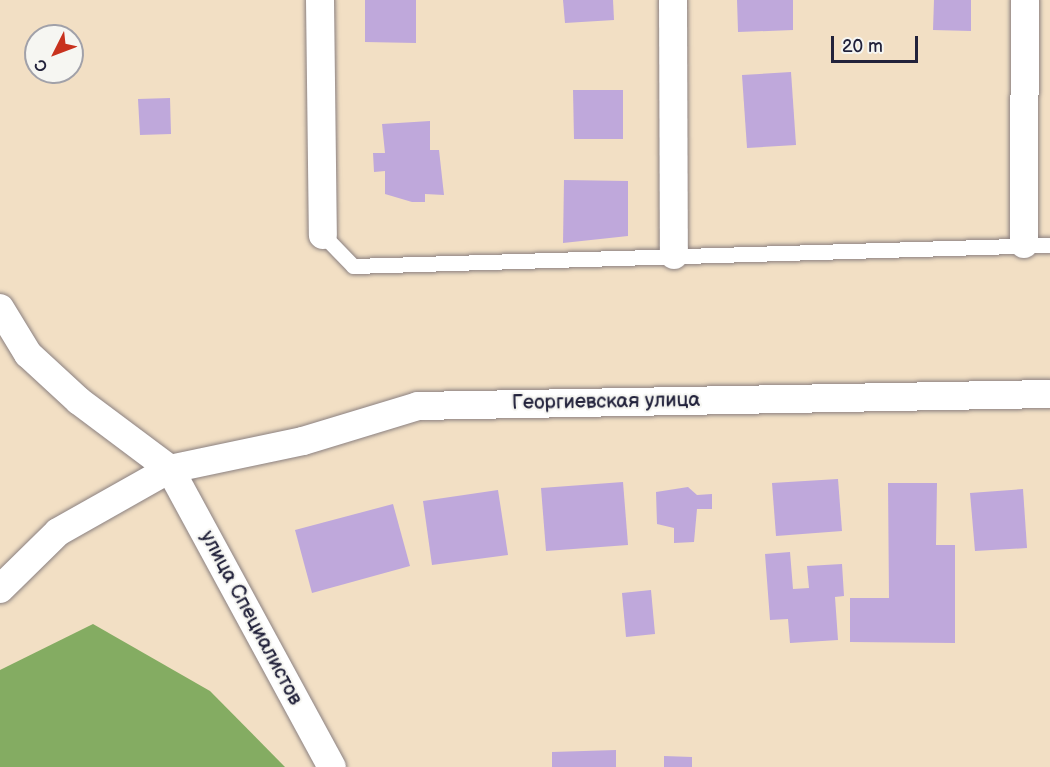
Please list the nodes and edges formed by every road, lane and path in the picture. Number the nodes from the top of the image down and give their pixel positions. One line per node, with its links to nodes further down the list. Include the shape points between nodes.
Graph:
1 (320, 0): 4 (street)
2 (673, 0): 6 (street)
3 (1025, 0): 5 (street)
4 (323, 235): 6 (lane, via 353,266)
5 (1037, 244): 6 (lane)
6 (674, 255)
7 (0, 308): 9 (street, via 28,354 79,401)
8 (1050, 394): 9 (street, Георгиевская улица, via 418,406 303,441)
9 (170, 468): 10 (street, Георгиевская улица, via 58,531); 11 (street, улица Специалистов)
10 (0, 589)
11 (332, 767)

